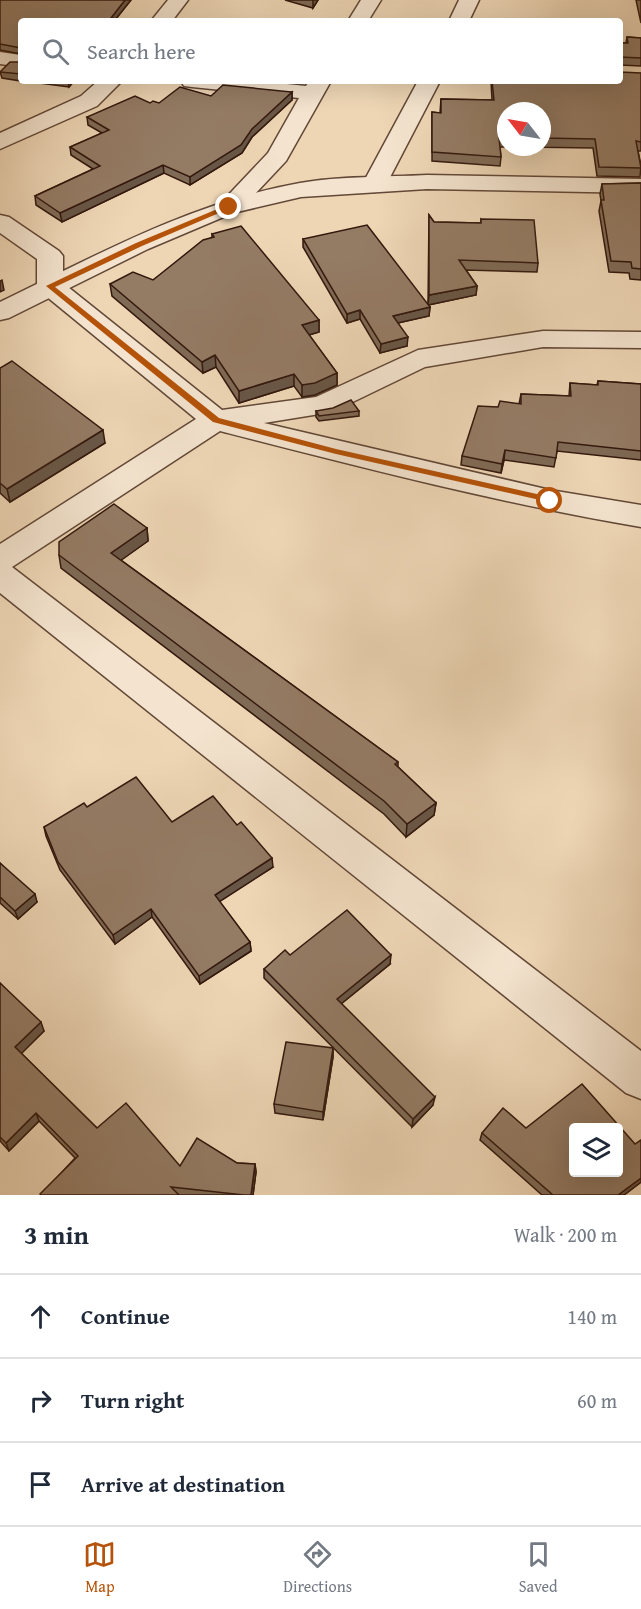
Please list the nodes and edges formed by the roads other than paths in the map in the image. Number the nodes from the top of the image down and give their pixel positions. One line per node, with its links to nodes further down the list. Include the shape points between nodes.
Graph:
1 (152, 0): 4 (street)
2 (371, 0): 6 (street)
3 (469, 0): 7 (street)
4 (177, 1): 5 (street)
5 (163, 18)
6 (360, 18)
7 (460, 18)
8 (0, 58): 9 (street)
9 (18, 61)
10 (108, 84): 14 (street, via 89,101)
11 (254, 84): 13 (street)
12 (427, 84): 15 (street)
13 (317, 87): 17 (street, via 278,156)
14 (0, 142)
15 (374, 185): 16 (street, via 427,182); 17 (street, via 301,190)
16 (641, 186)
17 (229, 207): 19 (street)
18 (0, 222): 19 (street, via 50,256)
19 (50, 286): 20 (street); 22 (street)
20 (0, 312)
21 (641, 340): 22 (street, via 543,339 418,359 322,405)
22 (216, 420): 23 (street, via 516,493); 24 (street)
23 (641, 516)
24 (0, 559)
25 (0, 575): 26 (street)
26 (641, 1078)

